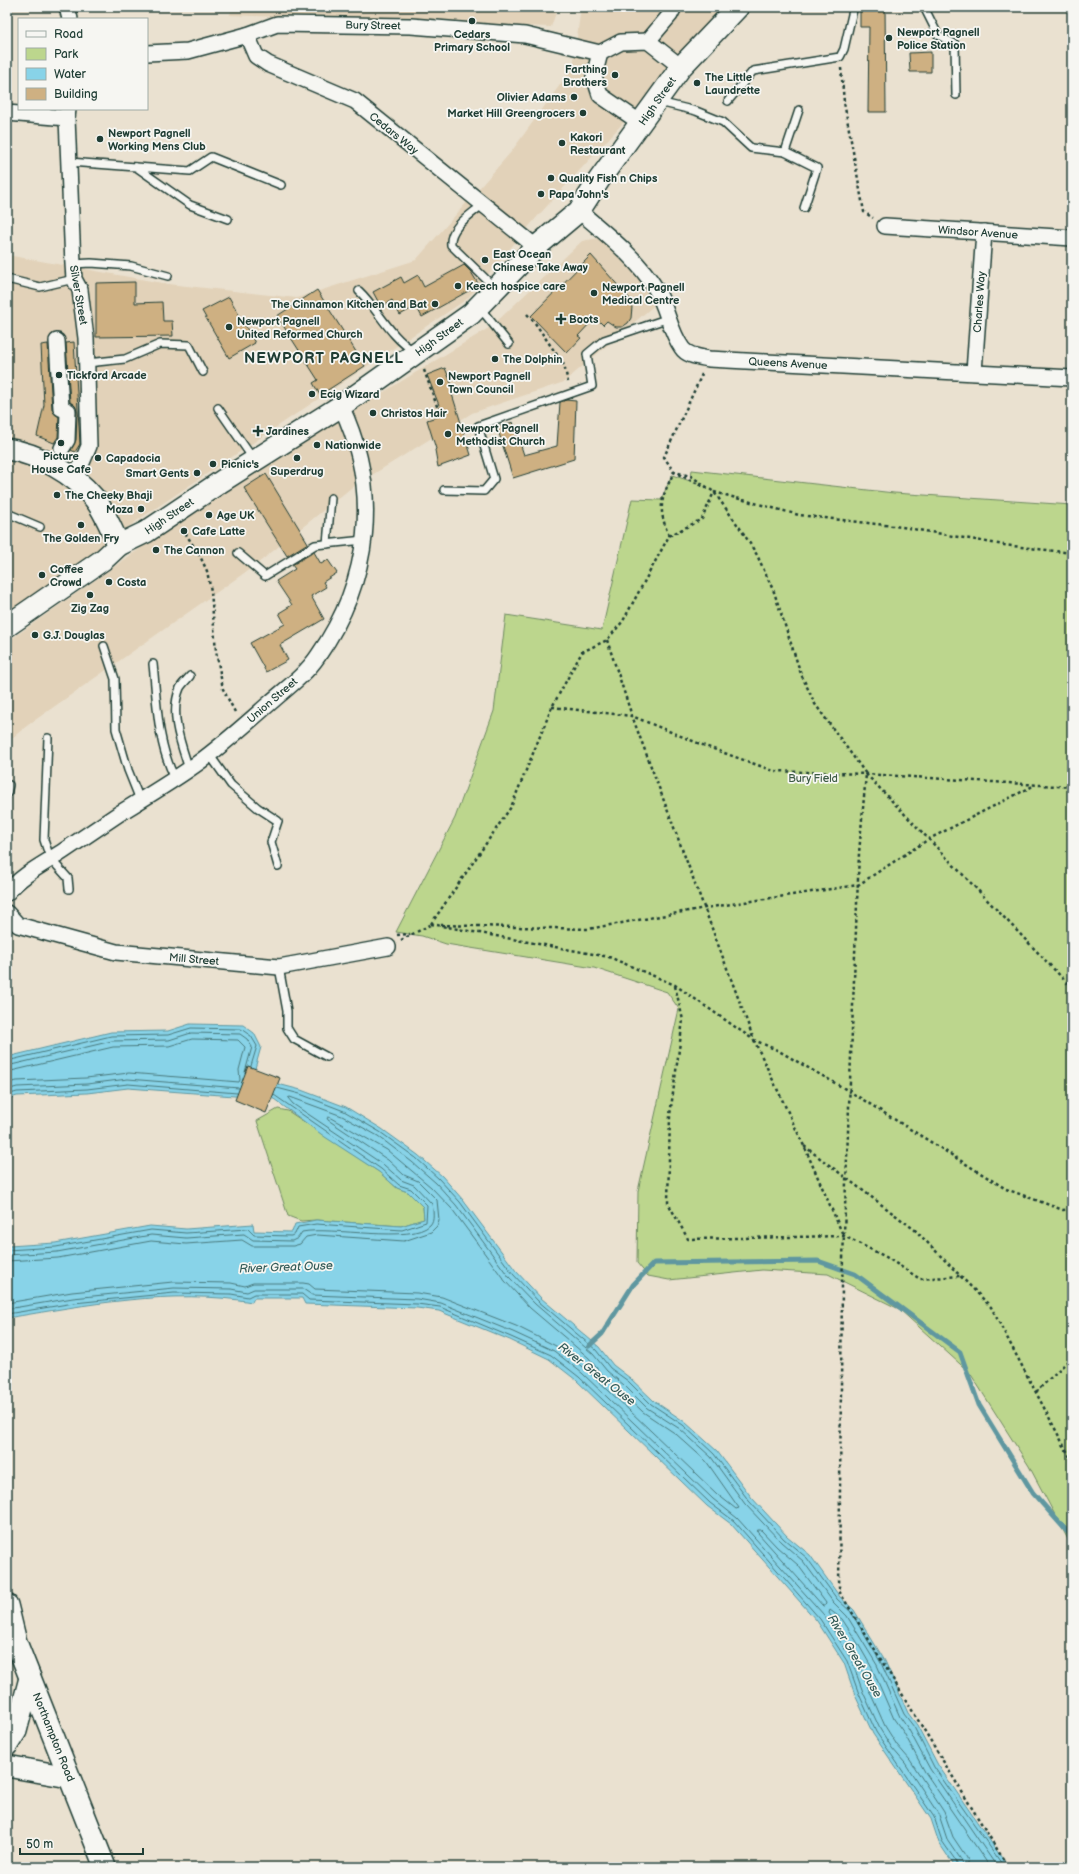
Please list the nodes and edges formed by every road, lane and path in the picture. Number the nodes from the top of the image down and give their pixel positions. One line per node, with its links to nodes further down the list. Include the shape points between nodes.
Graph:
1 (67, 7): 6 (street)
2 (674, 7): 8 (street)
3 (738, 7): 12 (street, High Street)
4 (855, 7): 11 (lane)
5 (924, 7): 13 (lane, via 938,34 955,44)
6 (70, 18)
7 (247, 35): 9 (street, Bury Street, via 188,51); 10 (street, Bury Street, via 277,24 411,26 524,35); 24 (street, Cedars Way, via 256,56 268,64 354,101)
8 (648, 41): 10 (street, via 621,42); 12 (street)
9 (148, 53)
10 (600, 53): 19 (street, via 594,76 600,95)
11 (840, 57): 15 (lane, via 753,71); 28 (path, via 844,102 864,212)
12 (681, 67): 14 (street, High Street)
13 (956, 95)
14 (657, 101): 19 (street, High Street); 20 (lane, via 696,111 723,122 751,148)
15 (728, 101)
16 (799, 110): 20 (lane)
17 (7, 113): 18 (street)
18 (68, 114): 21 (street, Silver Street)
19 (642, 123): 26 (street, High Street)
20 (785, 152): 25 (lane, via 817,168)
21 (68, 162): 22 (lane); 32 (street, Silver Street)
22 (136, 167): 23 (lane, via 190,171 211,157); 27 (lane, via 190,205)
23 (281, 185)
24 (483, 204): 31 (street, Cedars Way); 36 (lane, via 457,227 450,238 451,245)
25 (804, 208)
26 (579, 211): 31 (street, High Street); 40 (street, Queens Avenue, via 615,241 643,271 657,289)
27 (228, 219)
28 (885, 226): 29 (street, Windsor Avenue)
29 (984, 232): 30 (street, Windsor Avenue); 47 (street, Charles Way)
30 (1072, 238)
31 (536, 246): 36 (street, High Street)
32 (73, 264): 33 (lane, via 131,266); 35 (street, Silver Street)
33 (168, 276)
34 (7, 279): 35 (lane, via 40,287)
35 (74, 279): 45 (street, Silver Street, via 80,290)
36 (496, 289): 38 (street, High Street)
37 (359, 291): 43 (lane, via 408,348)
38 (478, 306): 42 (lane); 43 (street, High Street, via 471,314)
39 (527, 314): 49 (path, via 564,365)
40 (669, 318): 44 (street, Queens Avenue, via 682,349 692,355); 49 (lane, via 604,340 588,354 592,386)
41 (57, 341): 54 (street, via 61,408 68,411 67,440)
42 (509, 344)
43 (417, 353): 50 (street, High Street); 52 (path)
44 (709, 358): 47 (street, Queens Avenue); 56 (path, via 664,457)
45 (87, 363): 46 (lane, via 126,359 160,344 189,345); 57 (street, Silver Street, via 89,446)
46 (204, 372)
47 (974, 372): 48 (street, Queens Avenue)
48 (1072, 378)
49 (570, 394): 58 (lane, via 478,426 494,479 484,491)
50 (341, 406): 55 (street, High Street); 65 (street, Union Street, via 349,424 361,470 366,518)
51 (218, 408): 55 (lane)
52 (439, 416)
53 (7, 448): 57 (street, via 20,451)
54 (62, 448)
55 (254, 460): 62 (street, High Street)
56 (674, 472): 59 (path); 59 (path, via 691,476); 64 (path, via 661,500 662,519)
57 (75, 479): 67 (street, via 95,499)
58 (444, 490)
59 (714, 492): 64 (path, via 702,519); 69 (path, via 799,515 902,527 1004,545); 81 (path, via 726,506 757,555 774,592 798,666 815,704)
60 (331, 498): 66 (lane)
61 (7, 513): 63 (lane)
62 (172, 513): 67 (street, High Street, via 146,532); 77 (path, via 207,571 223,689)
63 (40, 527)
64 (668, 536): 71 (path, via 623,621)
65 (364, 540): 66 (lane); 77 (street, Union Street, via 355,583 339,622 317,657)
66 (327, 544): 68 (lane, via 315,545 265,576)
67 (119, 545): 70 (street, High Street, via 104,559)
68 (238, 553)
69 (1072, 553)
70 (7, 626)
71 (607, 640): 75 (path, via 582,652); 76 (path)
72 (104, 646): 87 (lane, via 115,679 116,729)
73 (153, 664): 82 (lane, via 161,735 167,764)
74 (190, 676): 80 (lane, via 181,687 176,702 177,726)
75 (552, 706): 76 (path); 96 (path, via 511,807)
76 (632, 716): 81 (path, via 774,771); 94 (path)
77 (242, 726): 79 (street, Union Street)
78 (48, 738): 89 (lane, via 44,840)
79 (209, 754): 80 (street, Union Street); 90 (lane, via 231,785 278,821 271,842)
80 (189, 769): 82 (street, Union Street)
81 (866, 774): 84 (path); 88 (path); 91 (path)
82 (175, 778): 87 (street, Union Street)
83 (9, 785): 86 (lane)
84 (1035, 785): 85 (path); 88 (path)
85 (1072, 787)
86 (7, 794)
87 (140, 800): 89 (street, Union Street)
88 (929, 839): 91 (path); 101 (path)
89 (50, 858): 92 (lane, via 68,878); 93 (street, Union Street, via 13,885)
90 (278, 866)
91 (858, 885): 94 (path); 104 (path)
92 (69, 889)
93 (7, 893)
94 (705, 908): 96 (path, via 588,929); 102 (path)
95 (7, 913): 99 (street, Mill Street, via 18,925 116,952)
96 (431, 924): 97 (path); 100 (path, via 609,956)
97 (412, 934)
98 (388, 947): 99 (street, Mill Street)
99 (279, 967): 103 (lane, via 287,1028 294,1039)
100 (675, 985): 102 (path); 108 (path, via 683,1020 670,1115 668,1203 688,1239)
101 (1072, 988)
102 (754, 1040): 104 (path); 105 (path)
103 (327, 1057)
104 (850, 1091): 106 (path); 107 (path, via 1006,1189 1063,1210)
105 (804, 1146): 106 (path); 108 (path)
106 (846, 1178): 108 (path); 109 (path, via 914,1230)
107 (1072, 1209)
108 (844, 1236): 109 (path, via 886,1257 920,1279); 119 (path, via 840,1364 839,1591)
109 (960, 1276): 111 (path, via 991,1307)
110 (1072, 1357): 111 (path)
111 (1036, 1392): 112 (path)
112 (1072, 1461)
113 (7, 1605): 114 (street, Northampton Road, via 16,1642)
114 (30, 1678): 115 (street, via 16,1731); 117 (street, Northampton Road)
115 (7, 1745)
116 (7, 1766): 117 (street)
117 (69, 1777): 118 (street, Northampton Road)
118 (105, 1867)
119 (1008, 1867)

